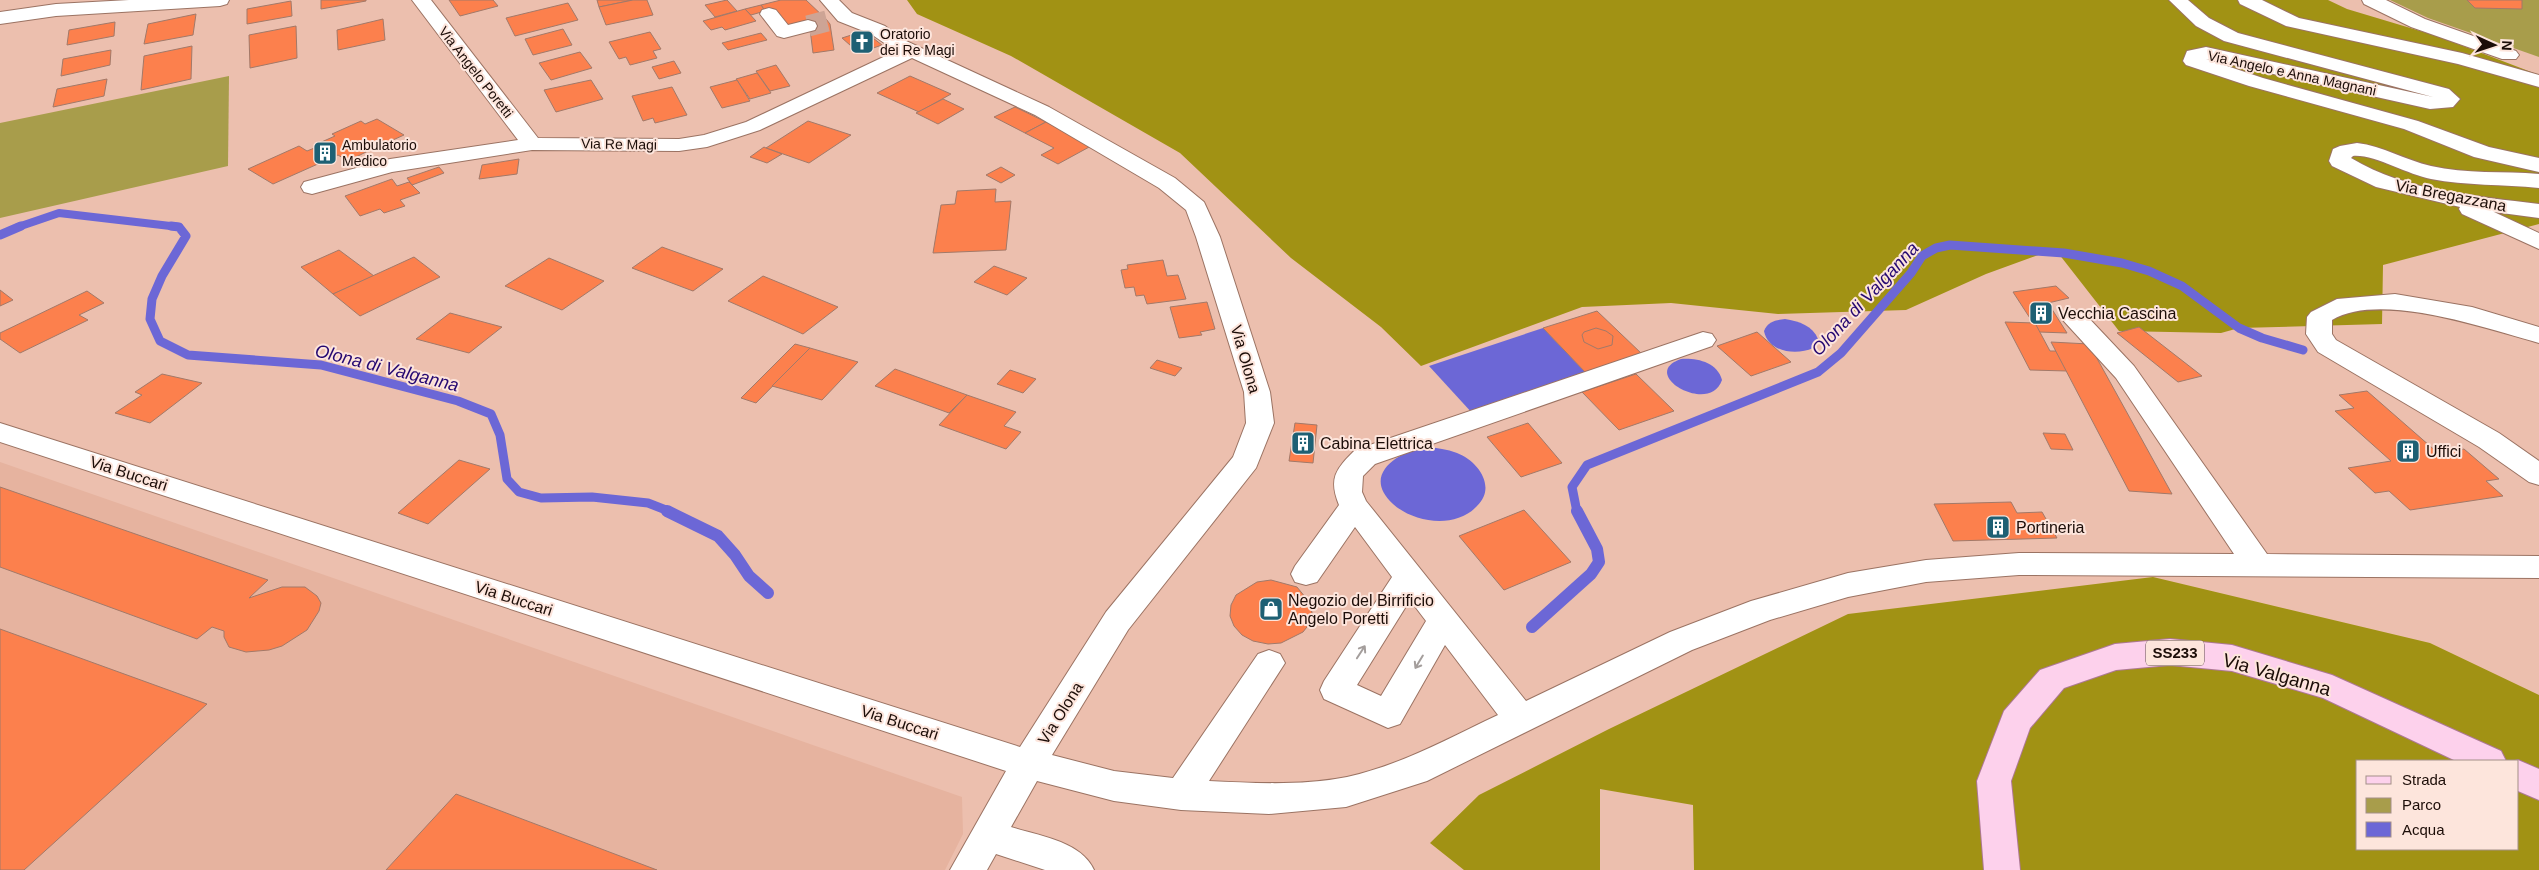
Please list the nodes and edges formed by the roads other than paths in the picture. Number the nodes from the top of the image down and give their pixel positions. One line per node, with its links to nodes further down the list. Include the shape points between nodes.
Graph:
1 (220, 0): 8 (street, via 56,10)
2 (421, 0): 15 (street, Via Angelo Poretti)
3 (2178, 0): 16 (street, Via Angelo e Anna Magnani, via 2207,27 2231,37 2442,93 2450,99 2446,103 2430,102 2206,53 2194,55 2193,60 2256,82 2411,125 2482,152)
4 (2247, 0): 14 (street, via 2293,22 2462,59)
5 (2371, 0): 12 (street, via 2418,24)
6 (834, 12): 10 (street, Via Olona, via 878,30)
7 (769, 14): 9 (street, via 784,32)
8 (0, 18)
9 (808, 26)
10 (911, 50): 13 (street, Via Re Magi); 36 (street, Via Olona, via 1042,111 1167,183 1196,207 1257,392 1260,423 1246,461 1117,621)
11 (848, 58): 13 (street)
12 (2539, 65)
13 (866, 71): 15 (street, Via Re Magi, via 753,126 707,141 680,145)
14 (2539, 81)
15 (532, 144): 18 (street, Via Re Magi, via 390,166)
16 (2533, 164)
17 (2539, 182): 19 (street, Via Bregazzana, via 2438,176 2371,152 2345,150 2341,154 2340,161 2356,173)
18 (312, 187)
19 (2445, 198): 20 (street, Via Bregazzana); 21 (street)
20 (2539, 211)
21 (2539, 242)
22 (2074, 318): 28 (street, via 2125,372)
23 (2539, 335): 26 (street, via 2472,315 2395,302 2337,307 2320,317 2319,334 2327,346 2489,440)
24 (1703, 340): 27 (street, via 1365,458 1349,473 1348,492)
25 (0, 432): 36 (street, Via Buccari)
26 (2539, 475)
27 (1354, 506): 30 (street); 31 (street)
28 (2258, 565): 29 (street, Via Buccari); 34 (street, Via Buccari, via 2019,564 1926,571 1848,585 1762,610 1681,641)
29 (2539, 567)
30 (1306, 574)
31 (1409, 576): 32 (street); 32 (street, one-way to 31, via 1388,714 1336,690)
32 (1443, 620): 34 (street)
33 (1269, 663): 39 (street)
34 (1522, 720): 39 (street, Via Buccari, via 1415,771 1346,792 1269,799)
35 (2487, 760): 43 (main road, Via Valganna / SS233, via 2332,688 2232,658 2170,652 2115,657 2052,679 2016,721 1994,782)
36 (1028, 764): 39 (street, Via Buccari, via 1114,786); 40 (street, Via Olona)
37 (2519, 775): 38 (main road)
38 (2539, 785)
39 (1181, 795)
40 (988, 834): 41 (street, Via Olona); 42 (street, via 1058,858)
41 (968, 870)
42 (1076, 870)
43 (2002, 870)

